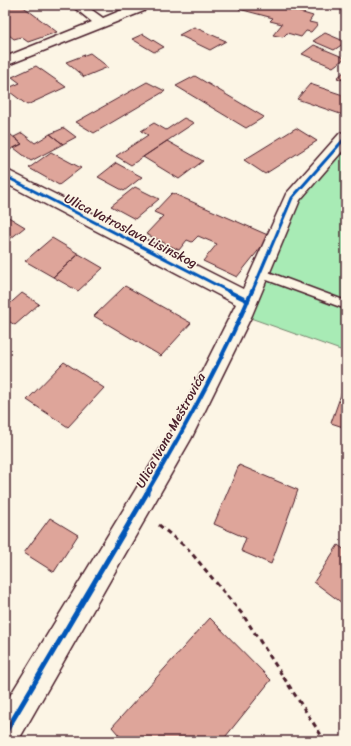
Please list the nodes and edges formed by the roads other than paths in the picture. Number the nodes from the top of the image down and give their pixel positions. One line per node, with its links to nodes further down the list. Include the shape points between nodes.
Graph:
1 (77, 5): 3 (street)
2 (140, 8): 3 (street)
3 (102, 23): 4 (street)
4 (5, 62)
5 (346, 138): 7 (street, Ulica Ivana Meštrovića, via 292,198)
6 (5, 176): 8 (street, Ulica Vatroslava Lisinskog)
7 (260, 273): 8 (street, Ulica Ivana Meštrovića); 9 (lane)
8 (248, 302): 10 (street, Ulica Ivana Meštrovića, via 183,432)
9 (346, 305)
10 (5, 733)

